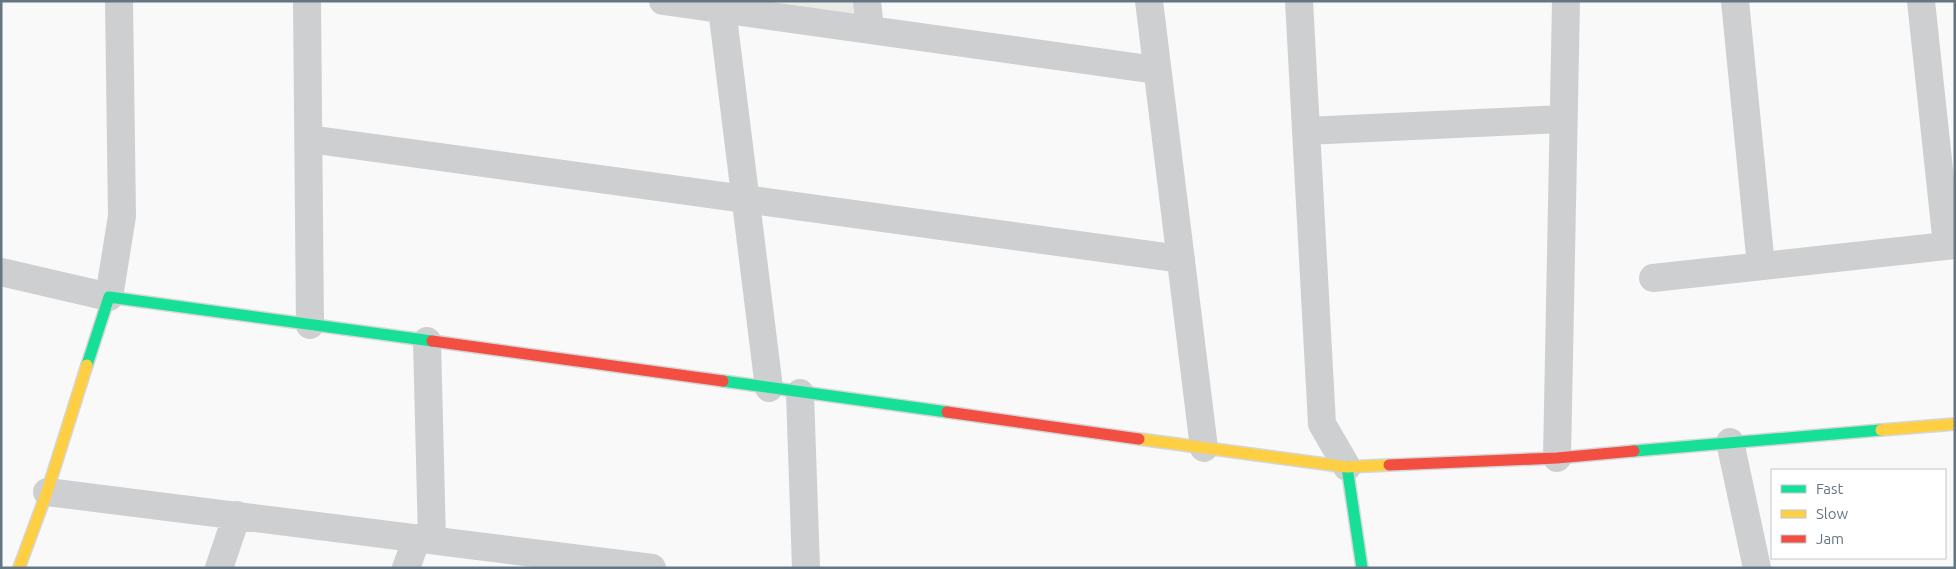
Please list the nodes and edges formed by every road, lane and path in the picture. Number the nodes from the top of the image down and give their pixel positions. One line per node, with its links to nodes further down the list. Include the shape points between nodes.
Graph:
1 (119, 1): 22 (street, via 122,216)
2 (307, 1): 15 (street)
3 (662, 1): 10 (street)
4 (867, 1): 11 (street)
5 (1149, 1): 12 (street)
6 (1299, 1): 14 (street)
7 (1566, 1): 13 (street)
8 (1735, 1): 19 (street)
9 (1921, 1): 17 (street)
10 (722, 5): 11 (street); 16 (street)
11 (870, 30): 12 (street)
12 (1156, 70): 18 (street)
13 (1564, 119): 14 (street); 30 (street)
14 (1306, 131): 31 (street, via 1322,424)
15 (309, 139): 16 (street); 23 (street)
16 (745, 199): 18 (street); 25 (street)
17 (1951, 245): 19 (street)
18 (1181, 259): 29 (street)
19 (1761, 266): 21 (street)
20 (1, 272): 22 (street)
21 (1653, 278)
22 (109, 297): 23 (street); 32 (street)
23 (310, 325): 24 (street)
24 (427, 341): 25 (street); 34 (street)
25 (768, 388): 26 (street)
26 (800, 393): 29 (street); 40 (street)
27 (1955, 424): 28 (street)
28 (1730, 442): 30 (street); 42 (street)
29 (1204, 448): 31 (street)
30 (1557, 458): 31 (street)
31 (1347, 467): 41 (street)
32 (47, 492): 33 (street); 36 (street)
33 (237, 515): 34 (street); 37 (street)
34 (425, 539): 35 (street); 38 (street)
35 (599, 564): 39 (street)
36 (19, 568)
37 (219, 568)
38 (406, 568)
39 (652, 568)
40 (806, 568)
41 (1362, 568)
42 (1756, 568)

